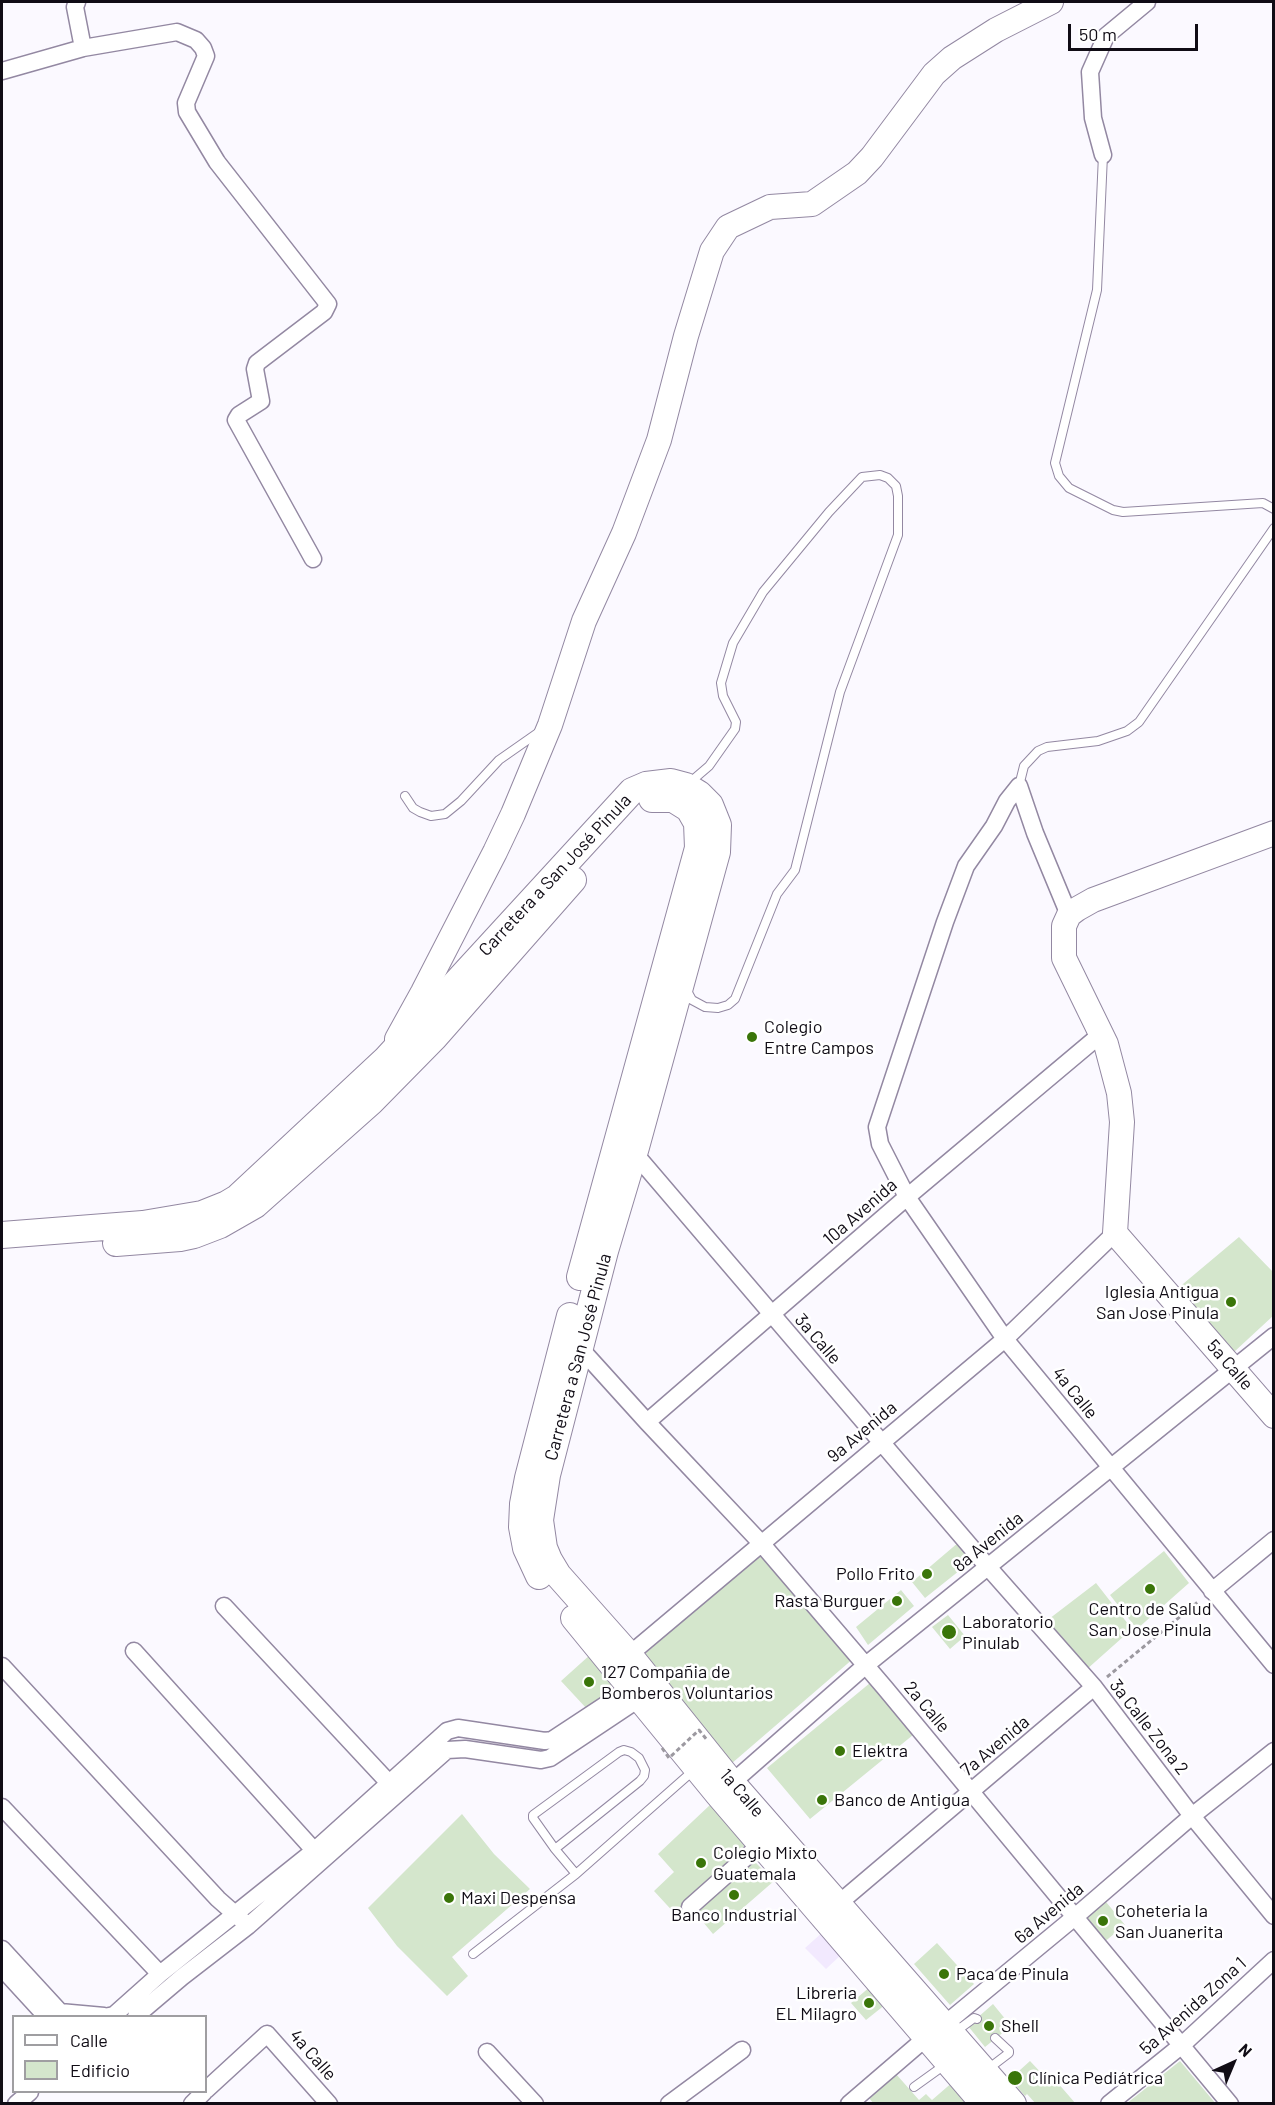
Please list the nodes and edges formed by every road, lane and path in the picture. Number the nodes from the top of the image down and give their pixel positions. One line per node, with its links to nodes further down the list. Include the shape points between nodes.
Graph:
1 (76, 2): 4 (street)
2 (1051, 2): 10 (street, via 952,58 934,74 857,173 813,204 770,207 728,227 712,251 659,440 624,533 584,621)
3 (1147, 2): 6 (street, via 1106,36 1090,72 1093,118)
4 (83, 48): 5 (street); 9 (street, via 177,32 196,40 206,56 186,103 187,112 218,162 328,304 324,312 257,363 261,401 236,420)
5 (2, 71)
6 (1103, 155): 7 (lane, via 1097,290 1055,463 1059,476 1069,488 1123,512 1263,503)
7 (1274, 509)
8 (1274, 528): 12 (lane, via 1139,722 1098,741 1038,751 1024,766)
9 (313, 559)
10 (550, 724): 13 (lane, via 499,760 445,814 431,816 420,812); 18 (street, via 500,842)
11 (686, 786): 16 (main road, Carretera a San José Pinula, via 710,806 719,832); 16 (lane, via 709,766 735,729 721,683 733,643 763,592 862,477 888,478 896,486 898,496 898,536 840,692 795,870 777,894 735,999 718,1008 705,1007 692,1000); 18 (main road, Carretera a San José Pinula, via 671,782 646,784 632,791)
12 (1019, 786): 15 (street); 20 (street, 4a Calle, via 966,866 877,1127 880,1144)
13 (405, 796)
14 (1274, 833): 15 (street, via 1094,900)
15 (1069, 915): 17 (street, via 1064,926 1064,958)
16 (682, 981): 19 (main road, Carretera a San José Pinula)
17 (1101, 1034): 20 (street, 10a Avenida); 21 (street, via 1113,1067 1122,1122)
18 (386, 1059): 22 (main road, Carretera a San José Pinula, via 237,1198 215,1210 143,1224)
19 (626, 1145): 23 (main road, Carretera a San José Pinula, via 698,848 698,823 693,814 680,802 666,797 639,806 434,1038 372,1101 245,1212 180,1238); 24 (street, 3a Calle); 27 (main road, Carretera a San José Pinula); 37 (main road, Carretera a San José Pinula, via 584,1259 523,1504 522,1527 528,1554 537,1573)
20 (907, 1197): 24 (street, 10a Avenida); 26 (street, 4a Calle)
21 (1115, 1233): 26 (street, 9a Avenida); 28 (street, 5a Calle)
22 (2, 1235)
23 (2, 1251)
24 (771, 1315): 30 (street, 10a Avenida); 31 (street, 3a Calle)
25 (1274, 1336): 28 (street, 8a Avenida)
26 (1005, 1339): 31 (street, 9a Avenida); 32 (street, 4a Calle)
27 (580, 1348): 30 (street, 2a Calle); 37 (main road, Carretera a San José Pinula, via 545,1484 540,1520 547,1557)
28 (1234, 1369): 29 (street, 5a Calle); 32 (street, 8a Avenida)
29 (1274, 1416)
30 (647, 1422): 34 (street, 2a Calle)
31 (882, 1442): 34 (street, 9a Avenida); 35 (street, 3a Calle)
32 (1110, 1468): 35 (street, 8a Avenida); 36 (street, 4a Calle)
33 (1274, 1540): 36 (street)
34 (761, 1543): 40 (street, 9a Avenida); 41 (street, 2a Calle)
35 (988, 1567): 41 (street, 8a Avenida); 44 (street, 3a Calle Zona 2)
36 (1212, 1591): 42 (street, 4a Calle); 44 (path)
37 (564, 1593): 40 (main road, 1a Calle); 45 (main road, 1a Calle)
38 (224, 1606): 50 (street)
39 (134, 1651): 57 (street)
40 (629, 1655): 51 (main road, 1a Calle)
41 (866, 1665): 51 (street, 8a Avenida); 52 (street, 2a Calle)
42 (1274, 1665)
43 (2, 1666): 61 (street)
44 (1094, 1687): 52 (street, 7a Avenida); 54 (street, 3a Calle Zona 2)
45 (636, 1693): 49 (main road, 1a Calle); 50 (street, via 552,1740 458,1728 447,1731); 57 (street, via 550,1758 447,1750)
46 (707, 1740): 47 (path, bridge, via 699,1730 669,1758)
47 (662, 1748)
48 (1274, 1751): 54 (street, 6a Avenida)
49 (697, 1768): 51 (main road, 1a Calle); 58 (lane)
50 (389, 1783): 57 (street)
51 (725, 1788): 55 (main road, 1a Calle)
52 (972, 1791): 59 (street, 7a Avenida); 62 (street, 2a Calle)
53 (2, 1807): 69 (street)
54 (1192, 1816): 62 (street, 6a Avenida); 63 (street, 3a Calle Zona 2)
55 (768, 1838): 59 (main road, 1a Calle); 60 (street); 75 (main road, 1a Calle)
56 (555, 1849): 56 (lane, via 533,1815 619,1752 631,1752 639,1758 645,1770 640,1781); 58 (lane)
57 (319, 1856): 61 (street); 64 (street)
58 (576, 1874): 66 (lane)
59 (838, 1904): 75 (main road, 1a Calle)
60 (690, 1907)
61 (235, 1915): 64 (street); 69 (street)
62 (1076, 1916): 75 (street, 6a Avenida); 77 (street, 2a Calle)
63 (1274, 1916)
64 (248, 1926): 73 (street)
65 (2, 1948): 71 (street, via 60,2012)
66 (473, 1954)
67 (1274, 1960): 77 (street, 5a Avenida Zona 1)
68 (2, 1968): 70 (street)
69 (160, 1974): 72 (street)
70 (45, 2015)
71 (93, 2015)
72 (114, 2015)
73 (137, 2015)
74 (977, 2019): 75 (lane)
75 (941, 2032): 80 (main road, 1a Calle); 81 (main road, 1a Calle); 89 (street, 6a Avenida)
76 (995, 2038): 81 (lane, via 1009,2053)
77 (1182, 2045): 92 (street, 5a Avenida Zona 1); 93 (street, 2a Calle)
78 (742, 2050): 88 (street)
79 (487, 2052): 87 (street)
80 (948, 2062): 82 (lane); 90 (main road, 1a Calle)
81 (985, 2071): 91 (main road, 1a Calle)
82 (914, 2086)
83 (207, 2089): 86 (street, 4a Calle, via 267,2034)
84 (28, 2093): 85 (street)
85 (16, 2103)
86 (329, 2103)
87 (535, 2103)
88 (669, 2103)
89 (849, 2103)
90 (984, 2103)
91 (1013, 2103)
92 (1109, 2103)
93 (1230, 2103)

